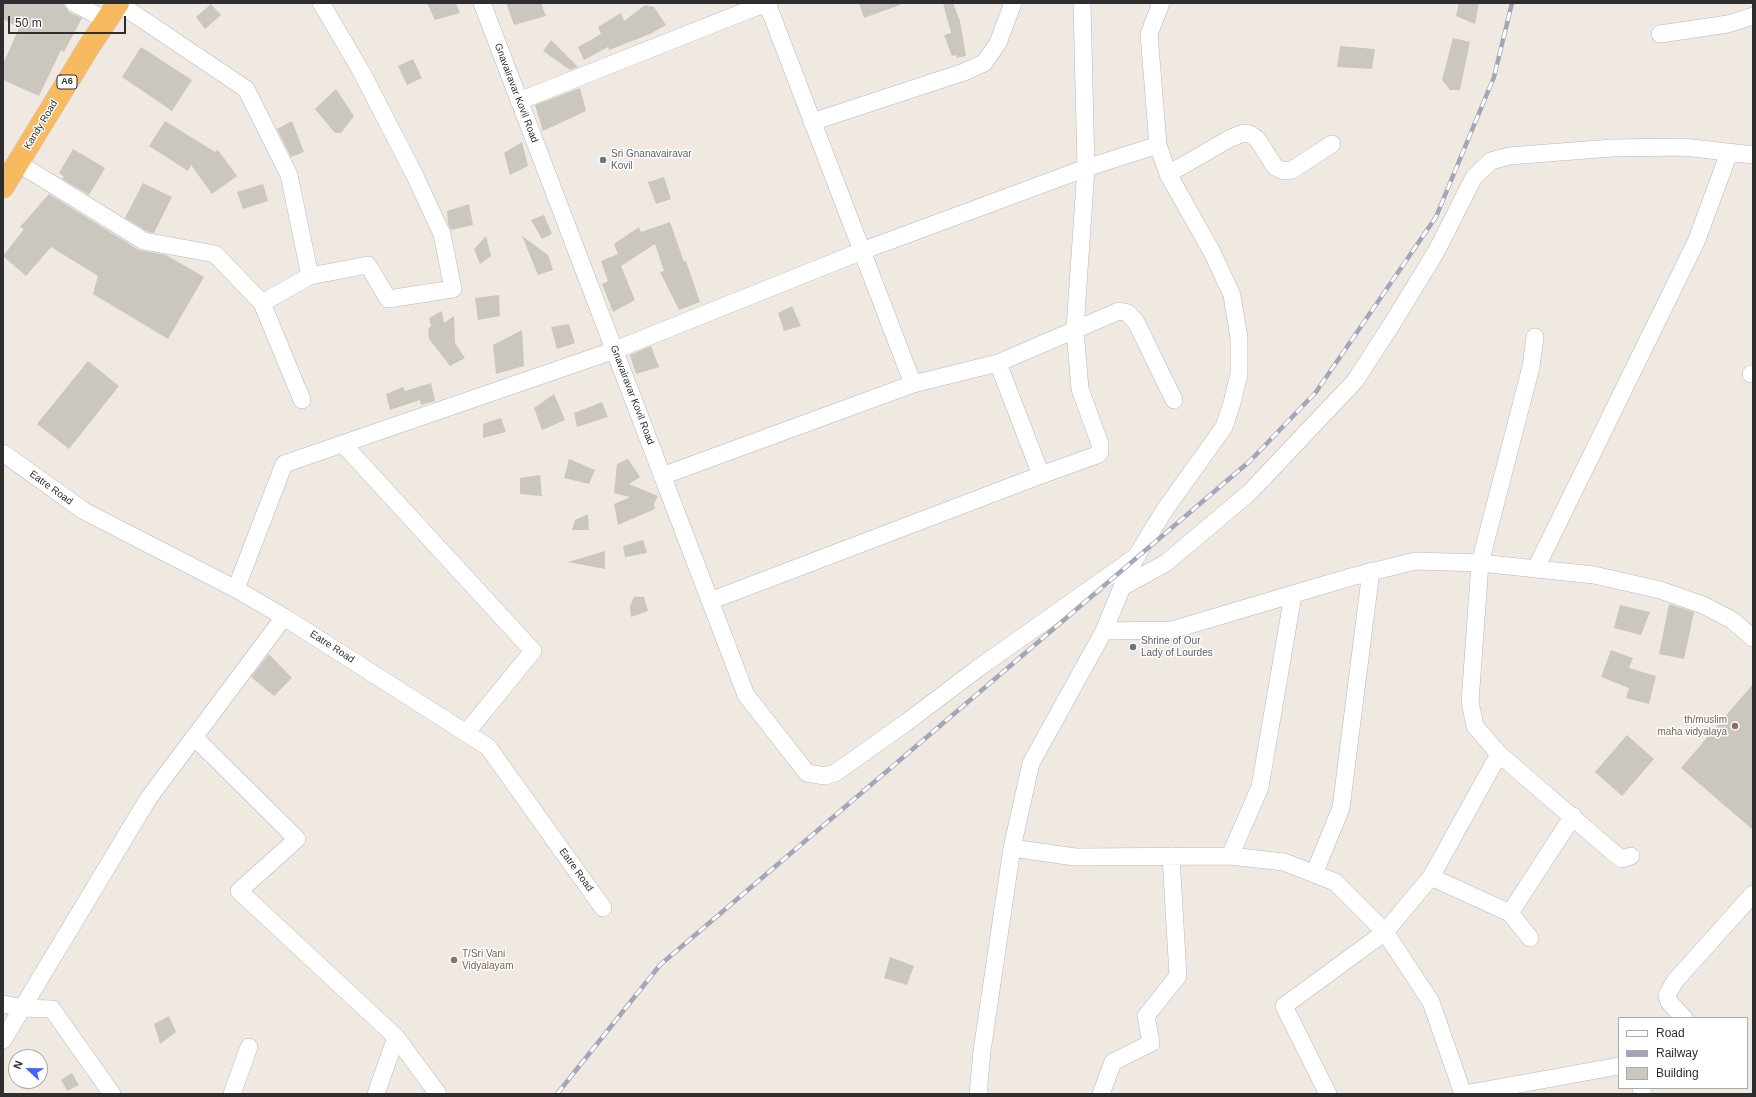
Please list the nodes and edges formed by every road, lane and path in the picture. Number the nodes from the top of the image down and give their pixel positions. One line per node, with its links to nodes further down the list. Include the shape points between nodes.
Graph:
1 (74, 3): 8 (street)
2 (321, 3): 22 (street, via 361,71 442,234 453,289 388,299 368,265)
3 (482, 3): 11 (street, Gnavairavar Kovil Road)
4 (766, 3): 11 (street); 12 (street)
5 (1012, 3): 12 (street, via 998,43 984,63 964,72)
6 (1082, 3): 18 (street)
7 (1161, 3): 14 (street, via 1149,34)
8 (114, 9): 17 (highway, Kandy Road / A6); 22 (street, via 246,89 289,174)
9 (1753, 16): 10 (street, via 1728,24)
10 (1660, 34)
11 (519, 101): 26 (street, Gnavairavar Kovil Road)
12 (812, 122): 21 (street)
13 (1332, 144): 19 (street, via 1292,170 1283,171 1275,167 1258,140 1250,134 1243,133)
14 (1158, 145): 18 (street); 19 (street)
15 (1729, 154): 16 (street); 37 (street, via 1696,242); 39 (street, via 1684,147 1612,148 1510,156 1491,161 1474,178 1436,252 1355,382 1250,492 1166,563)
16 (1753, 155)
17 (10, 165): 20 (highway, Kandy Road / A6); 23 (street, via 144,241 215,254)
18 (1086, 168): 21 (street); 24 (street)
19 (1168, 174): 35 (street, via 1213,254 1232,295 1239,338 1239,374 1224,426 1164,511)
20 (3, 187)
21 (862, 251): 26 (street); 28 (street)
22 (310, 276): 23 (street)
23 (262, 303): 29 (street)
24 (1075, 329): 27 (street); 30 (street, via 1119,311 1128,313 1136,322); 33 (street, via 1080,389 1100,444 1100,452)
25 (1535, 337): 36 (street, via 1531,367)
26 (614, 350): 31 (street); 34 (street, Gnavairavar Kovil Road)
27 (998, 363): 28 (street); 33 (street)
28 (913, 384): 34 (street)
29 (302, 400)
30 (1174, 400)
31 (343, 444): 40 (street, via 284,464); 46 (street, via 533,651)
32 (3, 453): 40 (street, Eatre Road, via 84,511)
33 (1042, 475): 42 (street)
34 (662, 476): 42 (street, Gnavairavar Kovil Road)
35 (1137, 555): 39 (street); 42 (street, Gnavairavar Kovil Road, via 983,664 907,722 835,773 825,776 807,773 746,695)
36 (1480, 563): 37 (street); 38 (street, via 1415,561); 48 (street, via 1470,702 1475,726)
37 (1536, 568): 45 (street, via 1594,575 1667,593 1703,605 1732,620)
38 (1371, 572): 41 (street); 54 (street, via 1341,808)
39 (1122, 587): 44 (street)
40 (236, 589): 43 (street, Eatre Road)
41 (1292, 596): 44 (street, via 1172,630); 52 (street, via 1260,787)
42 (710, 600)
43 (284, 617): 46 (street, Eatre Road); 47 (street)
44 (1104, 631): 50 (street, via 1031,763)
45 (1753, 638)
46 (466, 733): 57 (street, Eatre Road, via 488,747)
47 (194, 737): 62 (street, via 148,799); 64 (street, via 297,839 239,891)
48 (1499, 754): 49 (street); 55 (street)
49 (1573, 816): 53 (street, via 1622,859); 58 (street)
50 (1012, 848): 51 (street, via 1075,857); 72 (street)
51 (1171, 856): 52 (street); 73 (street, via 1178,976 1146,1016 1151,1043 1113,1062)
52 (1230, 856): 54 (street, via 1284,862)
53 (1631, 856)
54 (1314, 874): 59 (street, via 1335,882)
55 (1431, 877): 58 (street); 59 (street)
56 (1753, 894): 63 (street, via 1675,981 1667,995 1669,1002)
57 (603, 908)
58 (1510, 913): 60 (street)
59 (1385, 932): 74 (street, via 1284,1006); 75 (street, via 1431,1002)
60 (1530, 938)
61 (3, 1004): 62 (street)
62 (22, 1008): 65 (street); 68 (street, via 52,1009)
63 (1683, 1017)
64 (396, 1037): 70 (street); 71 (street)
65 (3, 1040)
66 (249, 1047): 69 (street)
67 (1618, 1066): 75 (street)
68 (112, 1094)
69 (232, 1094)
70 (376, 1094)
71 (438, 1094)
72 (978, 1094)
73 (1101, 1094)
74 (1328, 1094)
75 (1463, 1094)

